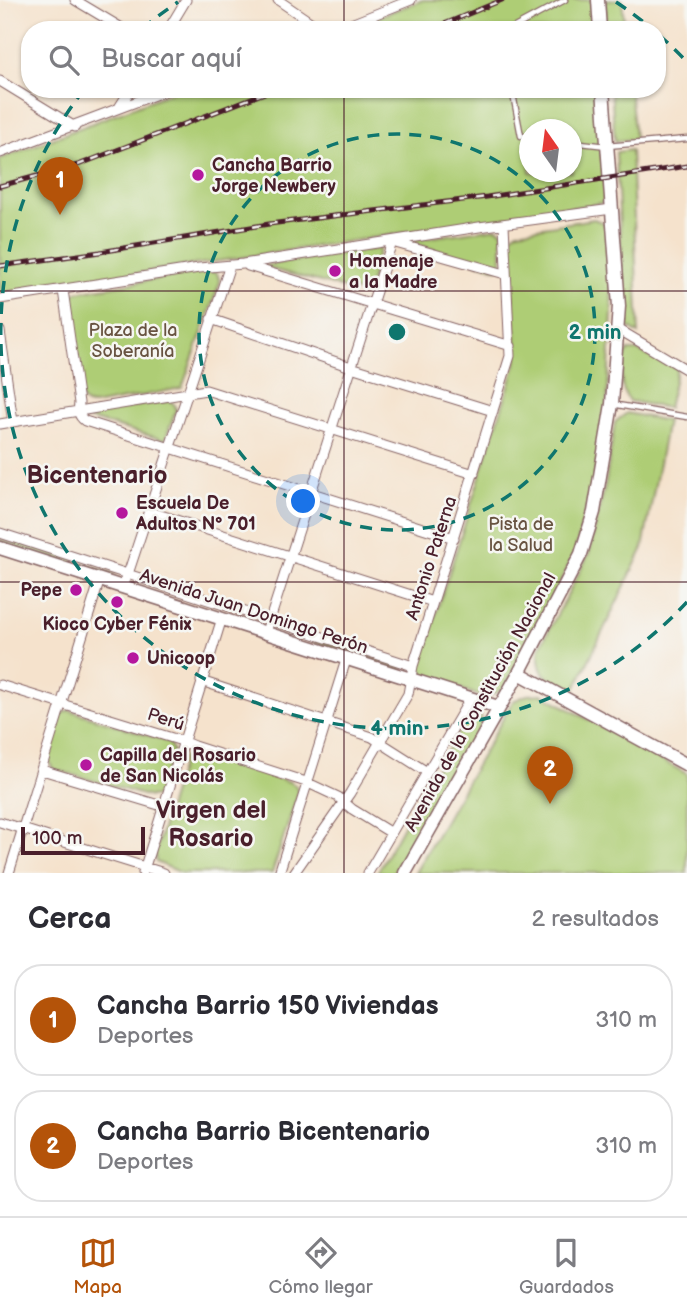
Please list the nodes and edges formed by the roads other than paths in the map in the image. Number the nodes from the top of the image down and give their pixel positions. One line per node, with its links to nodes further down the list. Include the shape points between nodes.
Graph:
1 (75, 0): 9 (street)
2 (186, 0): 10 (street)
3 (278, 0): 8 (street)
4 (302, 0): 8 (street)
5 (411, 0): 12 (street)
6 (565, 0): 13 (lane)
7 (598, 0): 14 (main road)
8 (296, 10): 11 (street)
9 (110, 21)
10 (173, 21)
11 (310, 21)
12 (358, 21)
13 (526, 21)
14 (599, 21)
15 (0, 81): 16 (street)
16 (21, 94)
17 (28, 98): 23 (street)
18 (125, 98): 22 (street)
19 (144, 98): 22 (street)
20 (514, 98): 24 (lane)
21 (604, 98): 27 (main road, Avenida de la Constitución Nacional)
22 (120, 106): 23 (street)
23 (75, 127): 28 (street)
24 (519, 130)
25 (687, 139): 27 (lane)
26 (582, 143): 27 (lane)
27 (607, 146): 29 (main road, Avenida de la Constitución Nacional)
28 (0, 153)
29 (612, 209): 30 (street); 39 (main road, Avenida de la Constitución Nacional)
30 (504, 224): 31 (street); 34 (street, Antonio Paterna)
31 (392, 242): 32 (street); 34 (street); 37 (street)
32 (243, 264): 33 (street); 37 (street)
33 (230, 265): 35 (street); 38 (street)
34 (505, 274): 41 (street, Antonio Paterna)
35 (63, 290): 36 (street); 46 (street)
36 (0, 299)
37 (372, 303): 41 (street); 42 (street)
38 (211, 319): 42 (street); 44 (street)
39 (618, 329): 43 (street); 45 (main road, Avenida de la Constitución Nacional)
40 (0, 331): 49 (street)
41 (511, 346): 47 (street, Antonio Paterna)
42 (351, 367): 47 (street); 51 (street)
43 (687, 370)
44 (187, 392): 46 (street); 51 (street, via 206,390); 52 (street)
45 (612, 404): 48 (lane); 69 (main road, Avenida de la Constitución Nacional, via 600,481 581,554)
46 (78, 411): 49 (street); 52 (street, via 85,421)
47 (493, 411): 53 (street, Antonio Paterna)
48 (687, 417)
49 (13, 422): 50 (street)
50 (0, 424)
51 (330, 430): 53 (street); 54 (street)
52 (168, 448): 54 (street); 55 (street)
53 (474, 474): 57 (street, Antonio Paterna)
54 (311, 493): 57 (street); 59 (street)
55 (148, 511): 59 (street); 60 (street)
56 (0, 533): 60 (street)
57 (454, 538): 63 (street, Antonio Paterna)
58 (0, 548): 61 (main road, Avenida Juan Domingo Perón)
59 (290, 557): 63 (street); 66 (street)
60 (128, 574): 62 (street); 64 (street)
61 (100, 579): 62 (main road, Avenida Juan Domingo Perón); 74 (street)
62 (121, 586): 64 (main road, Avenida Juan Domingo Perón)
63 (433, 602): 68 (street, Antonio Paterna)
64 (210, 608): 65 (main road, Avenida Juan Domingo Perón); 66 (street)
65 (222, 618): 66 (main road, Avenida Juan Domingo Perón); 70 (street)
66 (268, 626): 67 (main road, Avenida Juan Domingo Perón); 68 (street)
67 (346, 660): 71 (main road, Avenida Juan Domingo Perón); 76 (street)
68 (413, 666): 71 (street, Antonio Paterna)
69 (519, 673): 75 (main road, Avenida de la Constitución Nacional); 79 (main road)
70 (201, 681): 76 (street); 77 (street)
71 (410, 681): 73 (main road, Avenida Juan Domingo Perón); 78 (street, Antonio Paterna, via 408,694)
72 (0, 685): 74 (street, Perú)
73 (470, 699): 75 (main road, Avenida Juan Domingo Perón); 81 (street, Avenida de la Constitución Nacional)
74 (60, 702): 77 (street, Perú); 80 (street)
75 (498, 708): 94 (main road, Avenida de la Constitución Nacional)
76 (326, 723): 78 (street); 82 (street)
77 (183, 741): 82 (street, Perú); 84 (street)
78 (379, 742): 81 (street); 83 (street, Antonio Paterna)
79 (687, 765)
80 (41, 770): 84 (street); 86 (street)
81 (427, 772): 87 (street, Avenida de la Constitución Nacional)
82 (306, 782): 83 (street, Perú); 91 (street)
83 (343, 802): 87 (street, Perú); 92 (street, Antonio Paterna)
84 (162, 806): 88 (street)
85 (0, 822): 86 (street)
86 (23, 829): 88 (street); 89 (street)
87 (391, 833): 93 (street, Avenida de la Constitución Nacional)
88 (144, 870): 90 (street)
89 (9, 873)
90 (164, 873)
91 (279, 873)
92 (294, 873)
93 (368, 873)
94 (405, 873)

